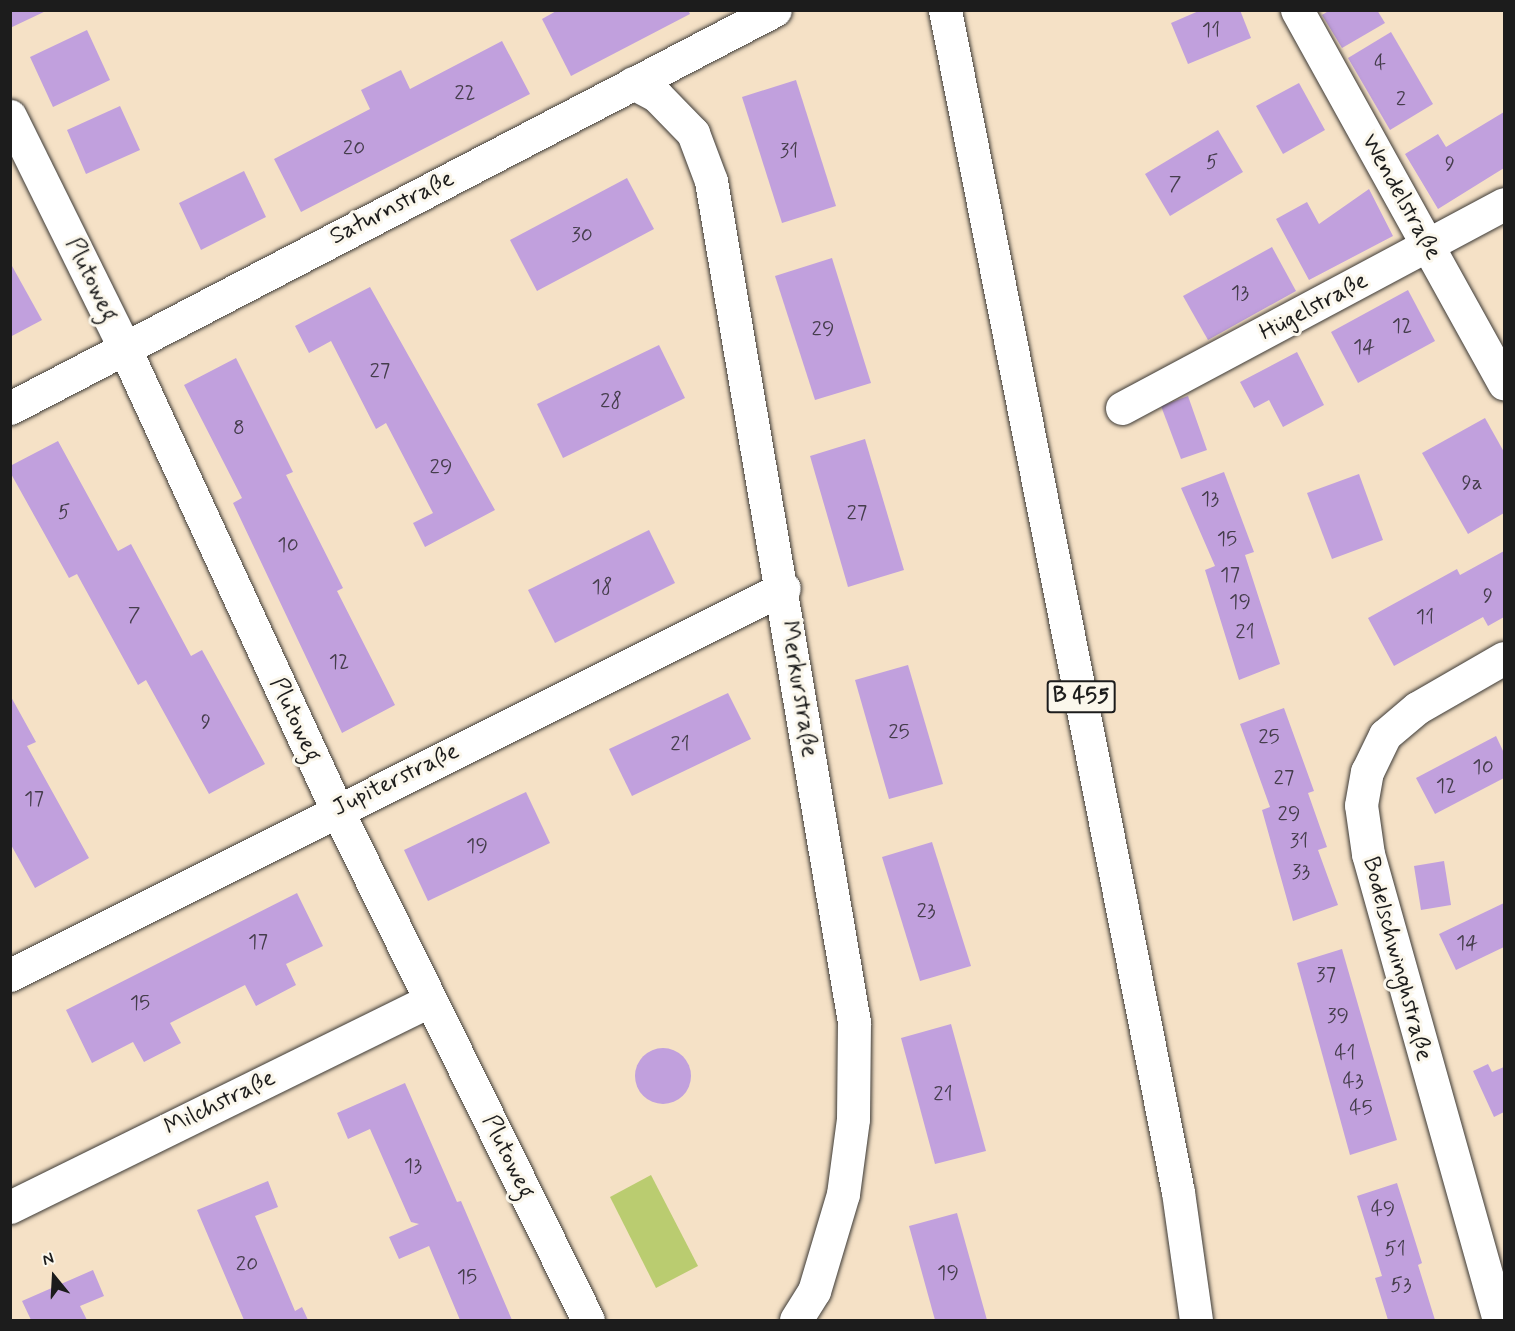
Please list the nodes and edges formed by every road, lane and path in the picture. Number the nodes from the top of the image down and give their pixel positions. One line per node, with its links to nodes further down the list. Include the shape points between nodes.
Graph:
1 (775, 10): 6 (street, Saturnstraße)
2 (945, 10): 5 (street, B 455)
3 (957, 10): 5 (street, B 455)
4 (1297, 10): 9 (street, Wendelstraße)
5 (960, 74): 22 (street, B 455, via 1178,1192)
6 (633, 83): 10 (street, Saturnstraße); 14 (street, Merkurstraße, via 657,96 693,133 711,181)
7 (10, 116): 10 (street, Plutoweg)
8 (1504, 204): 9 (street, Hügelstraße)
9 (1428, 246): 11 (street, Wendelstraße); 13 (street, Hügelstraße)
10 (124, 347): 12 (street, Saturnstraße); 16 (street, Plutoweg)
11 (1504, 383)
12 (10, 408)
13 (1122, 408)
14 (784, 588): 16 (street, Jupiterstraße); 21 (street, Merkurstraße, via 854,1022 853,1119 843,1194 814,1291)
15 (1504, 658): 23 (street, Bodelschwinghstraße, via 1417,708 1385,735 1366,772 1361,806 1368,854)
16 (336, 810): 17 (street, Jupiterstraße); 18 (street, Plutoweg)
17 (10, 975)
18 (430, 1000): 19 (street, Milchstraße); 20 (street, Plutoweg)
19 (10, 1207)
20 (588, 1320)
21 (796, 1320)
22 (1196, 1320)
23 (1499, 1320)

